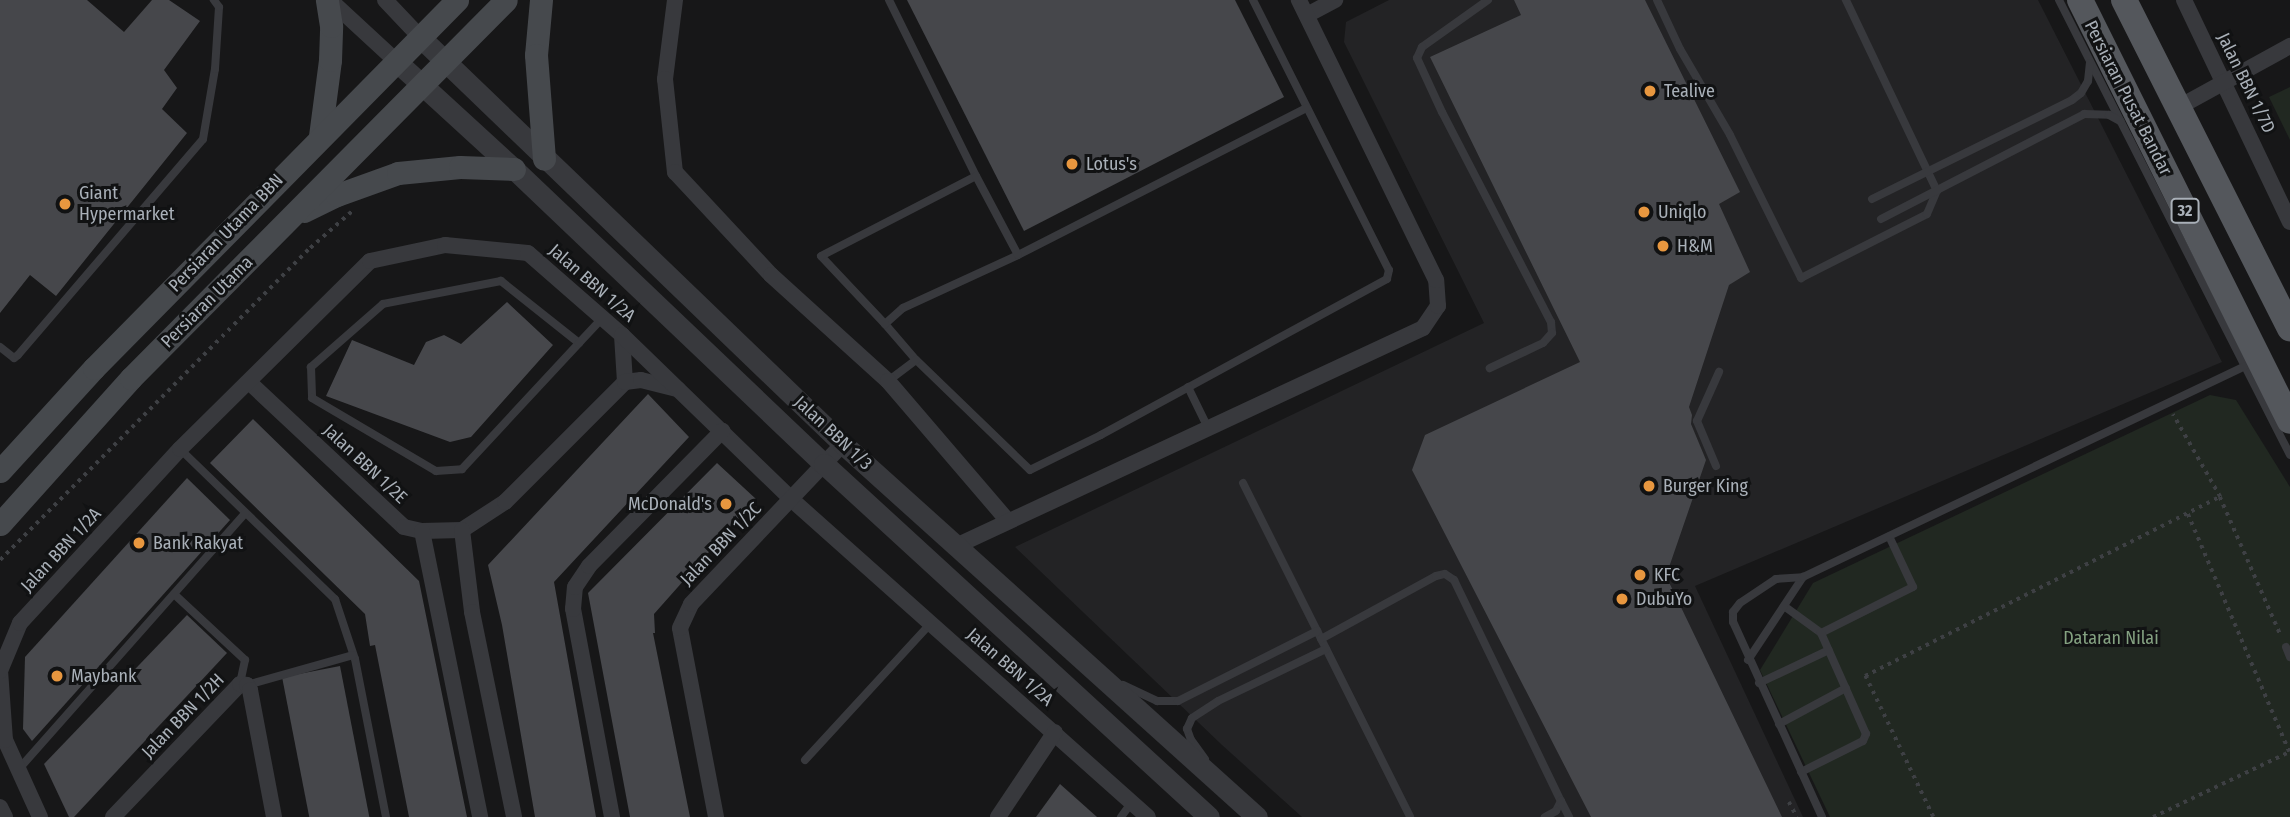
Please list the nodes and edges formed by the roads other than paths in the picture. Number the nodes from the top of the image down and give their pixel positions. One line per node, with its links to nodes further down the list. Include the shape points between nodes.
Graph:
1 (214, 0): 46 (lane, via 219,7 215,69 203,139 18,355 14,358)
2 (328, 0): 22 (street); 30 (main road, via 330,60)
3 (385, 0): 20 (street)
4 (457, 0): 20 (main road, Persiaran Utama BBN)
5 (506, 0): 23 (main road)
6 (541, 0): 31 (main road, via 536,55)
7 (675, 0): 51 (street, via 665,79 675,172 771,275)
8 (889, 0): 34 (lane)
9 (1253, 0): 28 (lane)
10 (1299, 0): 19 (street)
11 (1335, 0): 19 (street)
12 (1488, 0): 49 (lane, via 1422,47 1417,58 1551,322 1552,333 1543,343)
13 (1657, 0): 35 (lane, via 1801,278 1927,214)
14 (1846, 0): 33 (lane)
15 (2059, 0): 24 (lane)
16 (2080, 0): 56 (main road, Persiaran Pusat Bandar / 32)
17 (2124, 0): 27 (main road, 32)
18 (2184, 0): 25 (street, Jalan BBN 1/7D)
19 (1307, 15): 57 (street, via 1436,280 1438,306 1423,328)
20 (420, 37): 22 (main road, Persiaran Utama BBN); 23 (street, Jalan BBN 1/3)
21 (2290, 46): 25 (street)
22 (396, 61): 26 (street, Jalan BBN 1/3); 30 (main road, Persiaran Utama BBN)
23 (446, 61): 26 (main road); 31 (street, Jalan BBN 1/3)
24 (2090, 63): 29 (lane); 33 (lane, via 2088,81 2072,100)
25 (2225, 82): 27 (street); 39 (street, Jalan BBN 1/7D)
26 (421, 86): 32 (street, Jalan BBN 1/3); 37 (main road, Persiaran Utama)
27 (2179, 107): 43 (main road, 32)
28 (1307, 108): 40 (lane); 54 (lane, via 1390,275)
29 (2120, 121): 35 (lane, via 2109,115 2084,114); 48 (lane)
30 (320, 136): 64 (main road, Persiaran Utama BBN)
31 (544, 159): 59 (street, Jalan BBN 1/3)
32 (514, 169): 37 (main road, via 460,167 398,173); 62 (street, Jalan BBN 1/3)
33 (1928, 171): 35 (lane); 36 (lane)
34 (976, 176): 40 (lane); 42 (lane, via 821,256)
35 (1937, 191): 38 (lane)
36 (1871, 199)
37 (291, 217): 69 (main road, Persiaran Utama, via 131,378)
38 (1881, 219)
39 (2290, 222)
40 (1018, 255): 42 (lane, via 903,308)
41 (603, 317): 44 (street, Jalan BBN 1/2A); 45 (lane); 52 (street, Jalan BBN 1/2A, via 528,253 445,245 370,261)
42 (885, 324): 47 (lane)
43 (2290, 328)
44 (622, 335): 53 (street); 55 (street, Jalan BBN 1/2A)
45 (579, 343): 45 (lane, via 501,281 383,304 311,367 312,398 436,471 462,469)
46 (0, 347)
47 (916, 360): 51 (lane); 54 (lane, via 1030,470)
48 (2245, 367): 61 (lane); 72 (lane)
49 (1490, 368)
50 (1719, 372): 63 (lane, via 1697,421)
51 (888, 381): 68 (street)
52 (249, 382): 60 (street, Jalan BBN 1/2A); 71 (street, Jalan BBN 1/2E, via 404,527)
53 (625, 382): 55 (street, via 641,380); 70 (street, via 505,502)
54 (1188, 387): 57 (lane)
55 (681, 390): 58 (street, Jalan BBN 1/2A)
56 (2290, 421)
57 (1208, 428): 68 (street)
58 (722, 431): 66 (street, Jalan BBN 1/2A); 108 (street, via 589,566 575,587 573,609)
59 (843, 444): 62 (street, Jalan BBN 1/2C); 73 (street, Jalan BBN 1/3)
60 (180, 449): 67 (lane); 94 (street, Jalan BBN 1/2A, via 20,622 0,671 5,740)
61 (2290, 455)
62 (824, 464): 66 (street, Jalan BBN 1/2C); 78 (street, Jalan BBN 1/3)
63 (1716, 466)
64 (0, 471)
65 (1243, 483): 80 (lane)
66 (791, 499): 77 (street, Jalan BBN 1/2A); 109 (street, Jalan BBN 1/2C, via 691,604 680,628)
67 (245, 513): 75 (lane); 84 (lane, via 335,599)
68 (1008, 520): 73 (street)
69 (0, 524)
70 (462, 530): 71 (street, Jalan BBN 1/2E); 107 (street, via 472,612)
71 (422, 531): 106 (street)
72 (1889, 536): 74 (lane); 79 (lane, via 1913,587)
73 (956, 546): 78 (street, via 951,555 955,567 990,606); 87 (street, Jalan BBN 1/3)
74 (1802, 577): 76 (lane); 86 (lane, via 1776,579 1733,612)
75 (174, 593): 89 (lane, via 244,660); 94 (lane)
76 (1784, 606): 79 (lane); 86 (lane)
77 (932, 623): 92 (street, Jalan BBN 1/2A); 93 (lane)
78 (997, 624): 100 (street, Jalan BBN 1/3)
79 (1821, 633): 83 (lane)
80 (1319, 635): 82 (lane); 87 (lane, via 1178,701 1157,701); 97 (lane, via 1436,576 1445,574 1454,580)
81 (2286, 647): 85 (lane)
82 (1326, 649): 96 (lane, via 1192,718 1191,740); 114 (lane)
83 (1829, 650): 88 (lane); 90 (lane)
84 (354, 655): 89 (lane); 105 (lane)
85 (2290, 657)
86 (1748, 660): 88 (lane)
87 (1093, 669): 96 (street, Jalan BBN 1/3)
88 (1759, 683): 91 (lane)
89 (244, 685): 103 (street, Jalan BBN 1/2H); 104 (street, Jalan BBN 1/2H)
90 (1846, 688): 91 (lane); 95 (lane, via 1866,734 1863,741)
91 (1779, 724): 95 (lane)
92 (1055, 732): 98 (street, Jalan BBN 1/2A); 110 (street)
93 (805, 760)
94 (18, 770): 102 (street, Jalan BBN 1/2A)
95 (1801, 772): 117 (lane)
96 (1230, 792): 113 (street, Jalan BBN 1/3)
97 (1561, 801): 115 (lane, via 1556,811); 116 (lane)
98 (1132, 802): 111 (lane); 112 (street, Jalan BBN 1/2A)
99 (0, 807): 101 (street)
100 (1205, 814)
101 (5, 817)
102 (40, 817)
103 (113, 817)
104 (274, 817)
105 (386, 817)
106 (480, 817)
107 (514, 817)
108 (612, 817)
109 (716, 817)
110 (998, 817)
111 (1121, 817)
112 (1148, 817)
113 (1257, 817)
114 (1410, 817)
115 (1545, 817)
116 (1569, 817)
117 (1822, 817)

